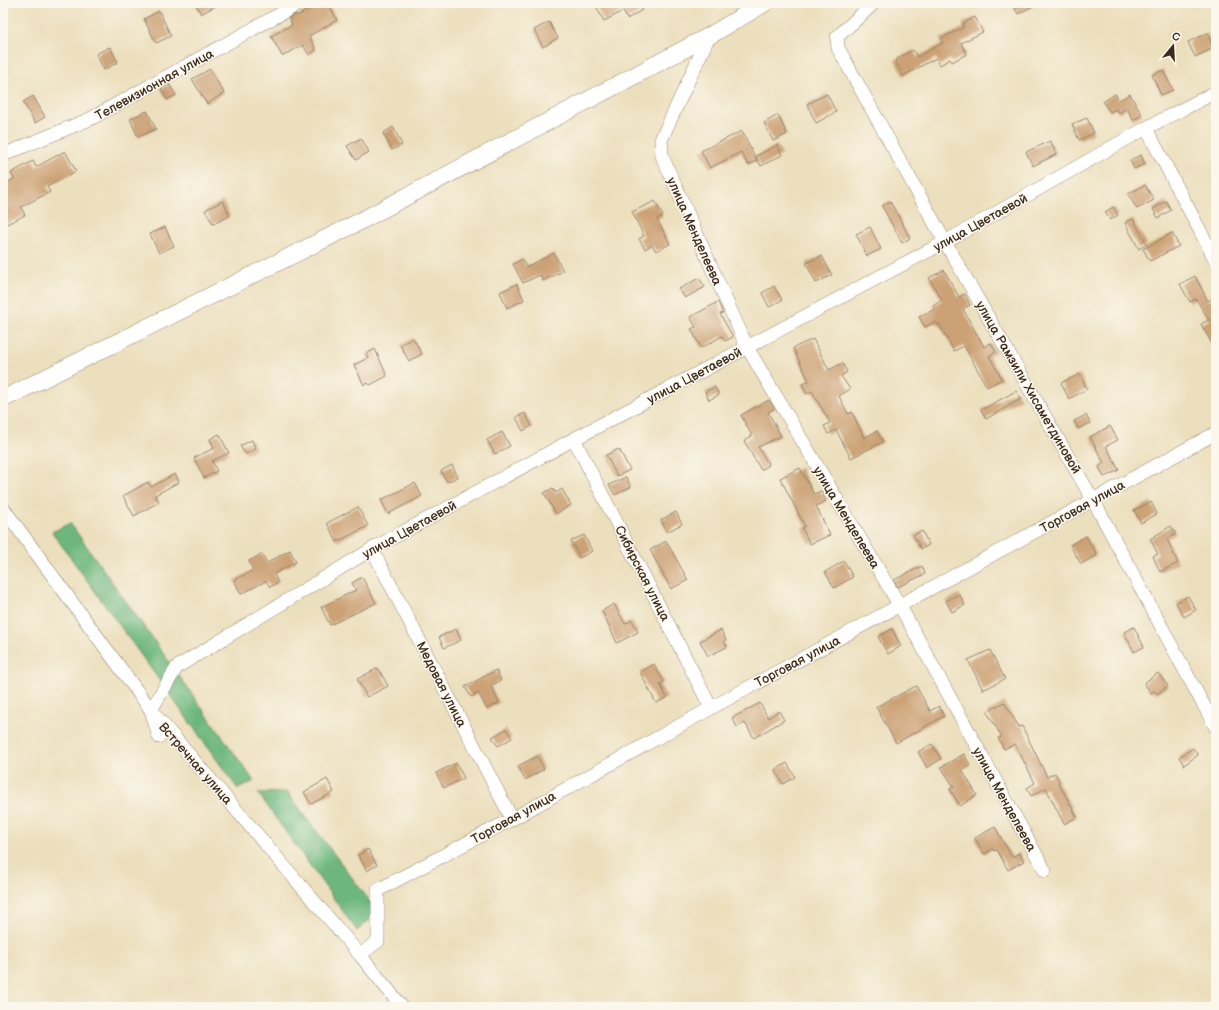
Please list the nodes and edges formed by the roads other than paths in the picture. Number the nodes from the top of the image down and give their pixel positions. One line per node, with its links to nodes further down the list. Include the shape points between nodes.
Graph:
1 (300, 3): 7 (street, Телевизионная улица, via 90,119)
2 (765, 3): 4 (street)
3 (874, 3): 8 (street, улица Рамзили Хисаметдиновой, via 837,37 838,48)
4 (709, 36): 10 (street, улица Менделеева, via 661,140 662,156); 11 (street, via 353,225)
5 (1216, 92): 6 (street, улица Цветаевой)
6 (1146, 128): 8 (street, улица Цветаевой); 9 (street)
7 (3, 155)
8 (945, 242): 10 (street, улица Цветаевой); 14 (street, улица Рамзили Хисаметдиновой)
9 (1216, 261)
10 (747, 347): 13 (street, улица Цветаевой); 17 (street, улица Менделеева)
11 (3, 399)
12 (1216, 433): 14 (street, Торговая улица)
13 (574, 439): 16 (street, улица Цветаевой); 18 (street, Сибирская улица)
14 (1093, 500): 17 (street, Торговая улица); 20 (street, улица Рамзили Хисаметдиновой)
15 (3, 508): 19 (street, Встречная улица)
16 (372, 549): 19 (street, улица Цветаевой, via 177,667); 22 (street, Медовая улица)
17 (900, 606): 18 (street, Торговая улица); 23 (street, улица Менделеева)
18 (711, 708): 22 (street, Торговая улица)
19 (151, 710): 21 (street); 24 (street, Встречная улица)
20 (1216, 728)
21 (159, 737)
22 (512, 818): 24 (street, Торговая улица, via 378,890 378,941)
23 (1045, 871)
24 (360, 955): 25 (street, Встречная улица)
25 (402, 1007)

